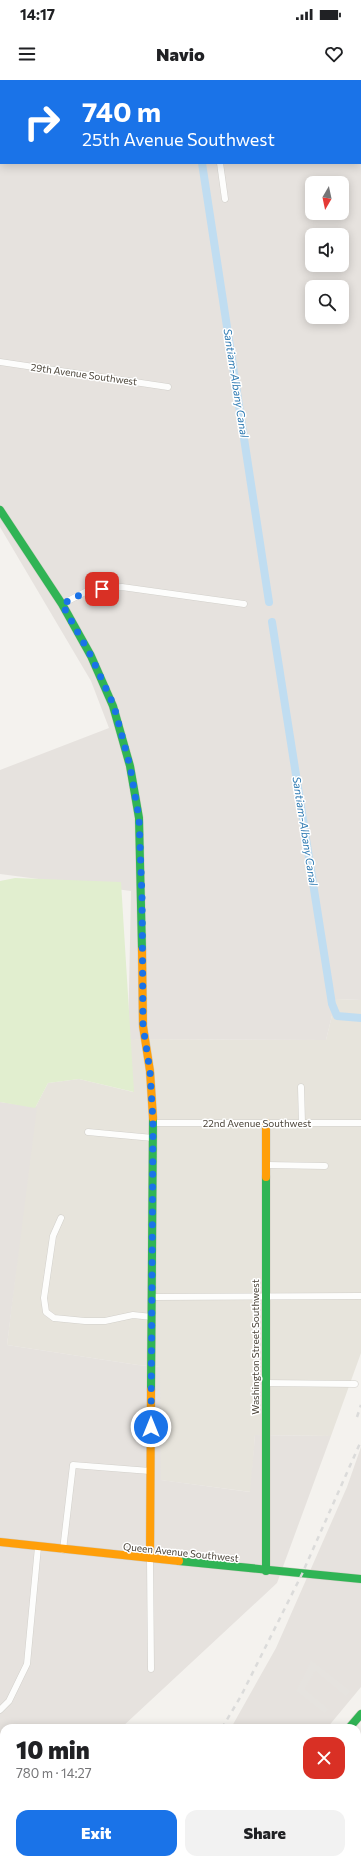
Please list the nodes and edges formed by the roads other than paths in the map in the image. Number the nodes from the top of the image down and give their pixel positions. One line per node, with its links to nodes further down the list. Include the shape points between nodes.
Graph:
1 (220, 164): 2 (street)
2 (225, 199)
3 (0, 362): 4 (street, 29th Avenue Southwest)
4 (168, 386)
5 (0, 510): 6 (street)
6 (62, 604): 7 (street, via 92,589 122,587); 9 (street, via 91,656 114,706 130,766 139,818 143,1026 150,1071)
7 (244, 604)
8 (301, 1087): 11 (street)
9 (153, 1122): 10 (street, 22nd Avenue Southwest); 14 (street)
10 (266, 1123): 11 (street, 22nd Avenue Southwest); 15 (street, Washington Street Southwest)
11 (302, 1123): 12 (street, 22nd Avenue Southwest)
12 (361, 1123)
13 (88, 1132): 14 (street)
14 (153, 1138): 20 (street)
15 (266, 1165): 16 (street); 18 (street, Washington Street Southwest)
16 (324, 1166)
17 (61, 1218): 21 (street, via 54,1229 44,1298 46,1312 54,1318 85,1321 133,1316)
18 (265, 1296): 19 (street); 20 (street); 22 (street, Washington Street Southwest)
19 (361, 1296)
20 (152, 1297): 21 (street)
21 (152, 1317): 24 (street)
22 (264, 1383): 23 (street); 29 (street, Washington Street Southwest)
23 (355, 1384)
24 (150, 1471): 27 (street, via 73,1464); 28 (street)
25 (0, 1542): 26 (street, Queen Avenue Southwest)
26 (38, 1547): 27 (street, Queen Avenue Southwest); 32 (street, via 27,1664 9,1701)
27 (63, 1550): 28 (street, Queen Avenue Southwest)
28 (150, 1558): 29 (street, Queen Avenue Southwest); 31 (street)
29 (266, 1571): 30 (street, Queen Avenue Southwest)
30 (361, 1579)
31 (151, 1668)
32 (0, 1710)
33 (361, 1714): 34 (street)
34 (352, 1724)

